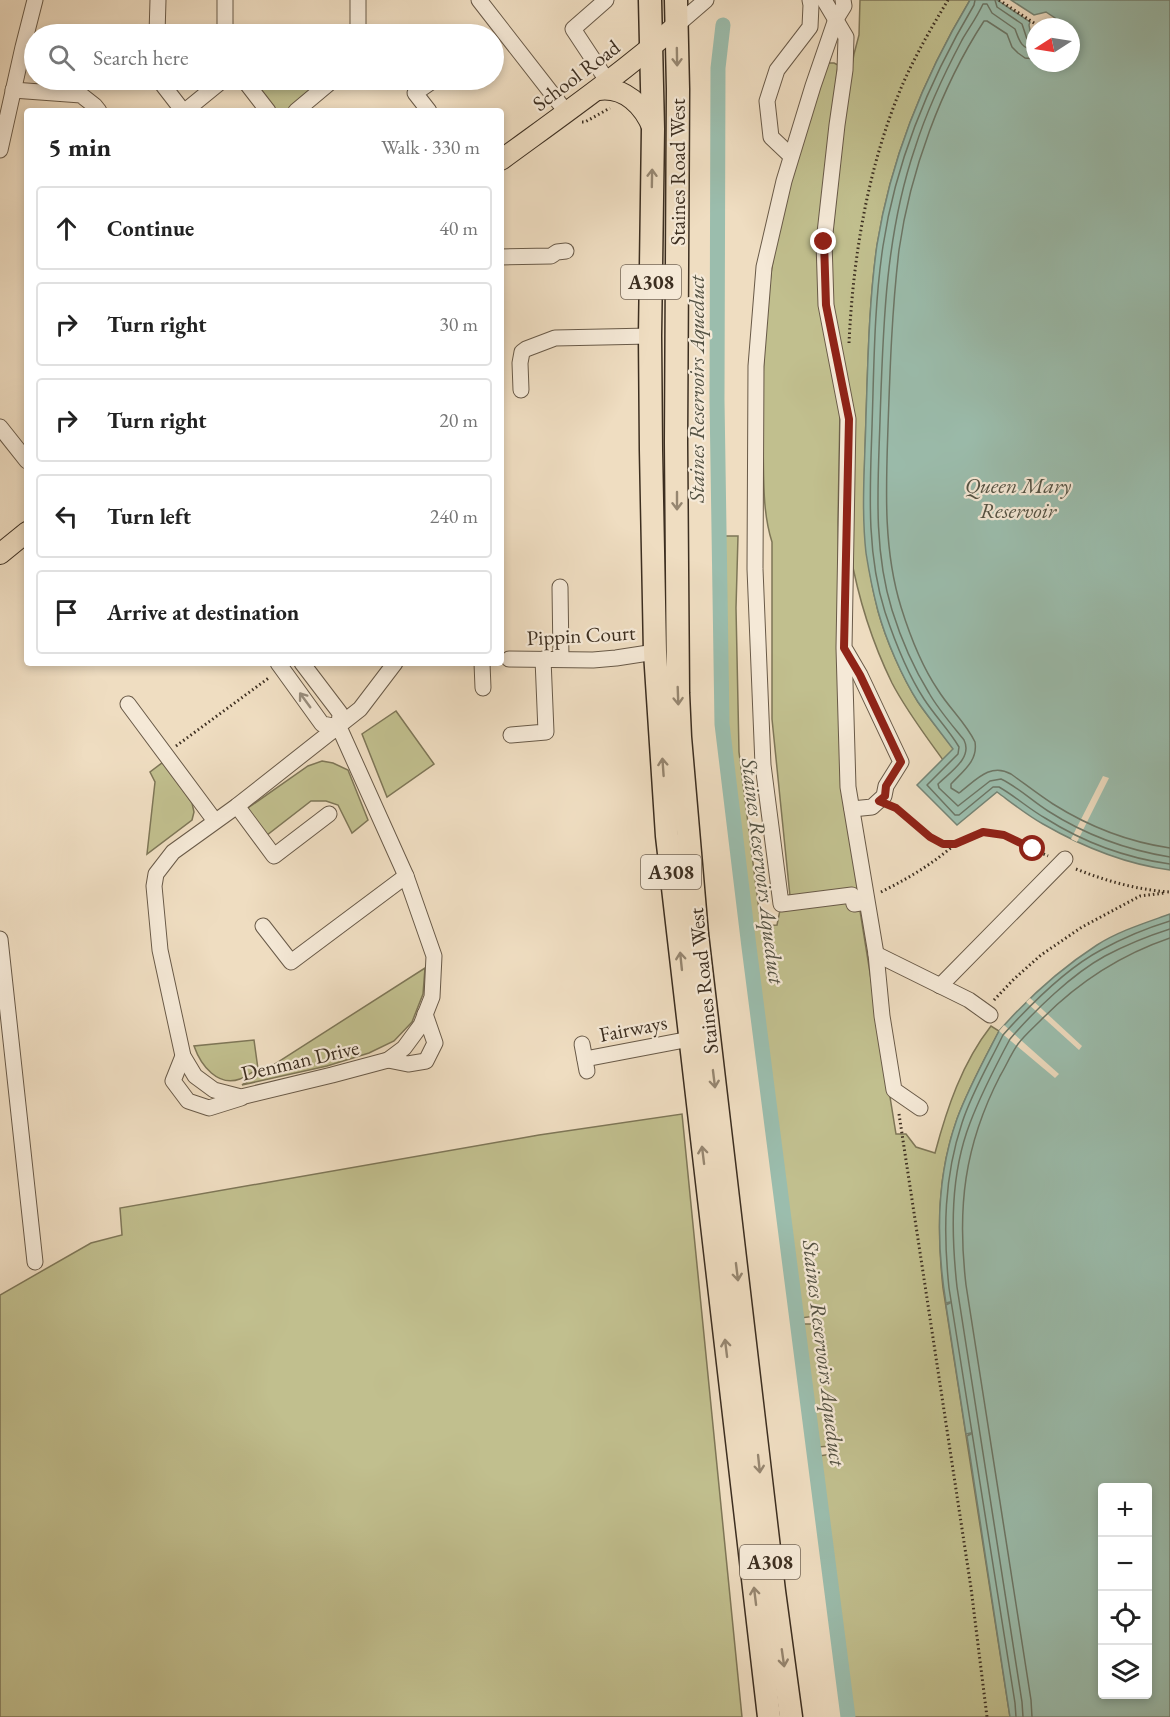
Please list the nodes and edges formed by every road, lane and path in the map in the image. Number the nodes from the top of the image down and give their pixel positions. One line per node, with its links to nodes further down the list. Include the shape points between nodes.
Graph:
1 (35, 0): 16 (street)
2 (158, 0): 17 (street)
3 (225, 0): 18 (street)
4 (358, 0): 19 (street)
5 (479, 0): 20 (street)
6 (606, 0): 27 (street, via 573,29)
7 (650, 0): 25 (highway, A308)
8 (676, 0): 21 (highway, A308)
9 (706, 0): 21 (street)
10 (810, 0): 23 (street)
11 (824, 0): 22 (street)
12 (843, 0): 22 (street)
13 (948, 0): 49 (path, via 900,93 882,144 856,258)
14 (999, 0): 15 (path)
15 (1026, 18)
16 (32, 24)
17 (157, 24)
18 (225, 24)
19 (358, 24)
20 (496, 24)
21 (677, 25): 25 (main road, School Road); 97 (highway, Staines Road West / A308, one-way to 97, via 680,737 700,956)
22 (834, 25): 23 (street); 44 (street); 56 (street, via 846,37 845,70 824,242 826,305 849,419)
23 (810, 27): 44 (street, via 777,70 767,101 771,137)
24 (504, 35): 41 (street)
25 (651, 48): 27 (main road, School Road); 42 (highway, Staines Road West / A308)
26 (24, 60): 28 (street)
27 (603, 86): 41 (main road, School Road); 42 (main road, via 637,103)
28 (13, 90): 35 (street, via 81,95); 43 (street)
29 (167, 90): 36 (street)
30 (210, 90): 37 (street)
31 (252, 90): 38 (street)
32 (321, 90): 39 (street)
33 (419, 90): 40 (street, via 415,93)
34 (616, 104): 41 (path, via 585,122)
35 (96, 108)
36 (182, 108)
37 (188, 108)
38 (266, 108)
39 (300, 108)
40 (427, 108)
41 (562, 117): 45 (main road, School Road)
42 (653, 129): 48 (highway, Staines Road West / A308, one-way to 42)
43 (0, 150)
44 (791, 156): 79 (street, via 764,267 756,366 755,569 763,765 781,904 852,895 854,904)
45 (504, 158)
46 (566, 251): 47 (street, via 551,256)
47 (504, 257)
48 (650, 336): 50 (street, via 555,338 526,349 520,363); 57 (highway, Staines Road West / A308)
49 (849, 345)
50 (521, 390)
51 (0, 427): 52 (street)
52 (24, 457)
53 (24, 534): 54 (main road)
54 (0, 554)
55 (560, 587): 60 (street)
56 (844, 648): 70 (street, via 901,762); 72 (street)
57 (655, 652): 60 (street, Pippin Court, via 616,658); 86 (highway, Staines Road West / A308, one-way to 57, via 667,836)
58 (509, 659): 59 (street, Pippin Court)
59 (543, 659): 60 (street, Pippin Court); 68 (street, via 546,732)
60 (561, 659)
61 (280, 666): 67 (street, one-way to 61, via 322,723); 69 (path)
62 (304, 666): 67 (street, Denman Drive, via 340,713)
63 (393, 666): 67 (street, via 360,709)
64 (482, 666): 65 (street)
65 (483, 688)
66 (128, 704): 69 (street)
67 (339, 727): 71 (street, Denman Drive); 77 (street, Denman Drive)
68 (511, 735)
69 (165, 754): 74 (street)
70 (879, 801): 72 (street, via 872,807); 75 (path, via 896,808 930,837 943,844)
71 (237, 806): 73 (street, via 274,856); 74 (street, Denman Drive)
72 (852, 809): 79 (street)
73 (329, 814)
74 (215, 821): 87 (street, Denman Drive, via 172,852 156,874 154,886 160,950)
75 (955, 844): 76 (path, via 983,832 1004,835); 79 (path, via 937,860)
76 (1064, 861): 78 (path, via 1103,879); 83 (street)
77 (406, 876): 80 (street, via 291,962); 85 (street, Denman Drive, via 434,956 432,998)
78 (1170, 892): 84 (path, via 1140,896 1082,927 1015,978)
79 (866, 900): 82 (street)
80 (263, 926)
81 (0, 939): 90 (street)
82 (876, 954): 83 (street); 93 (street, via 894,1090)
83 (940, 986): 84 (street)
84 (987, 1013)
85 (425, 1014): 89 (street, Denman Drive, via 404,1048); 89 (street, via 435,1043 426,1061 408,1064)
86 (690, 1039): 88 (street, Fairways); 96 (highway, Staines Road West / A308, one-way to 86)
87 (183, 1056): 92 (street, Denman Drive, via 195,1076 214,1090); 92 (street, via 173,1081 188,1101 209,1108)
88 (584, 1058)
89 (388, 1060): 92 (street, Denman Drive)
90 (16, 1081): 91 (street); 95 (street)
91 (0, 1083)
92 (241, 1097)
93 (920, 1108)
94 (899, 1114): 98 (path)
95 (35, 1262)
96 (769, 1717)
97 (791, 1717)
98 (987, 1717)

